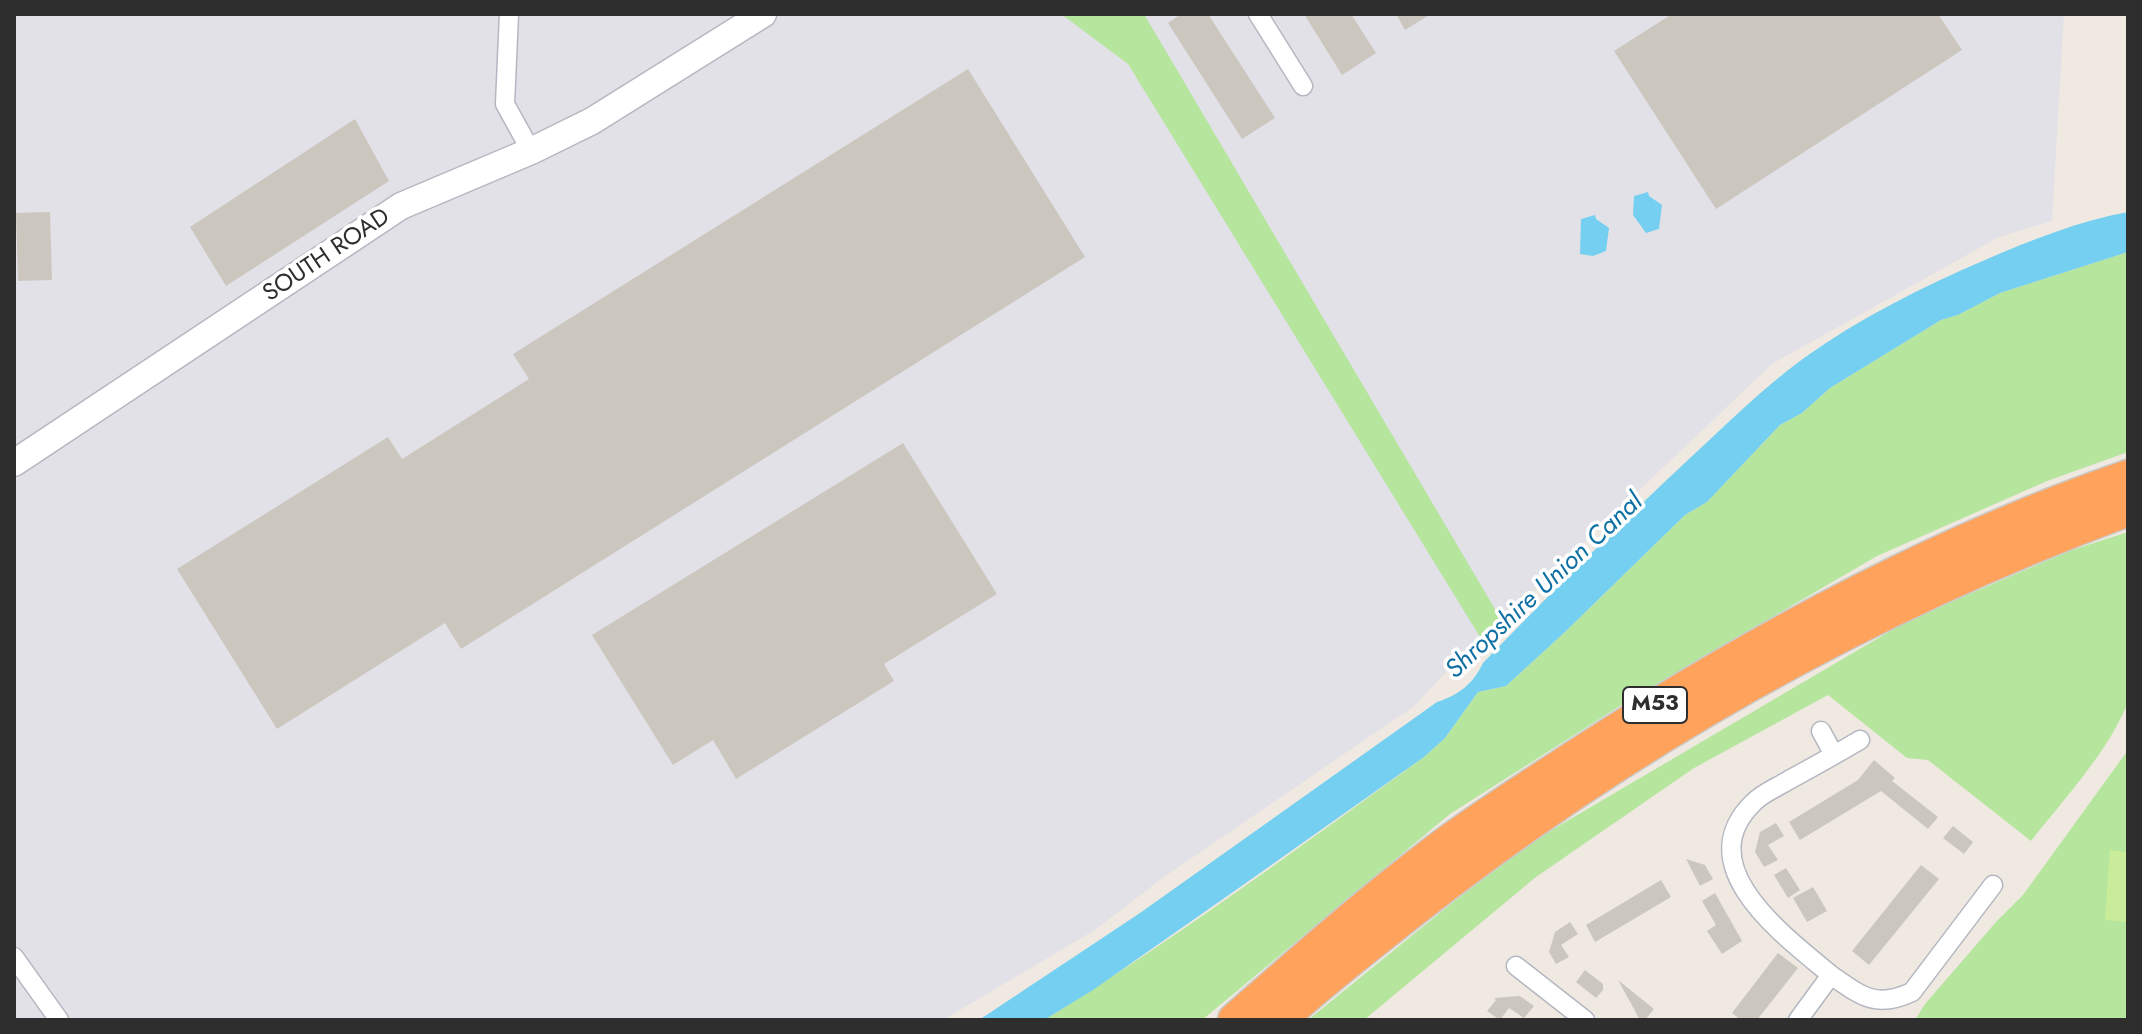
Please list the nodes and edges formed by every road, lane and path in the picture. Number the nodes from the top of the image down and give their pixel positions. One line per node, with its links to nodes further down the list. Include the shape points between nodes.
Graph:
1 (509, 14): 5 (street, via 505,104)
2 (763, 14): 5 (street, SOUTH ROAD, via 592,121)
3 (1258, 14): 4 (street)
4 (1303, 86)
5 (531, 151): 6 (street, SOUTH ROAD, via 401,206)
6 (14, 463)
7 (2128, 477): 17 (highway, M53, via 1868,588 1644,712 1436,851)
8 (2128, 509): 18 (highway, M53, via 1972,573 1832,640 1654,741 1494,847)
9 (1821, 731): 11 (street)
10 (1860, 740): 11 (street)
11 (1834, 755): 15 (street, via 1753,802 1732,838 1741,886 1770,922)
12 (1993, 885): 15 (street, via 1912,992 1894,1001 1878,1001)
13 (14, 957): 16 (street)
14 (1516, 966): 19 (street)
15 (1831, 975): 20 (street)
16 (59, 1020)
17 (1235, 1020)
18 (1279, 1020)
19 (1585, 1020)
20 (1798, 1020)

